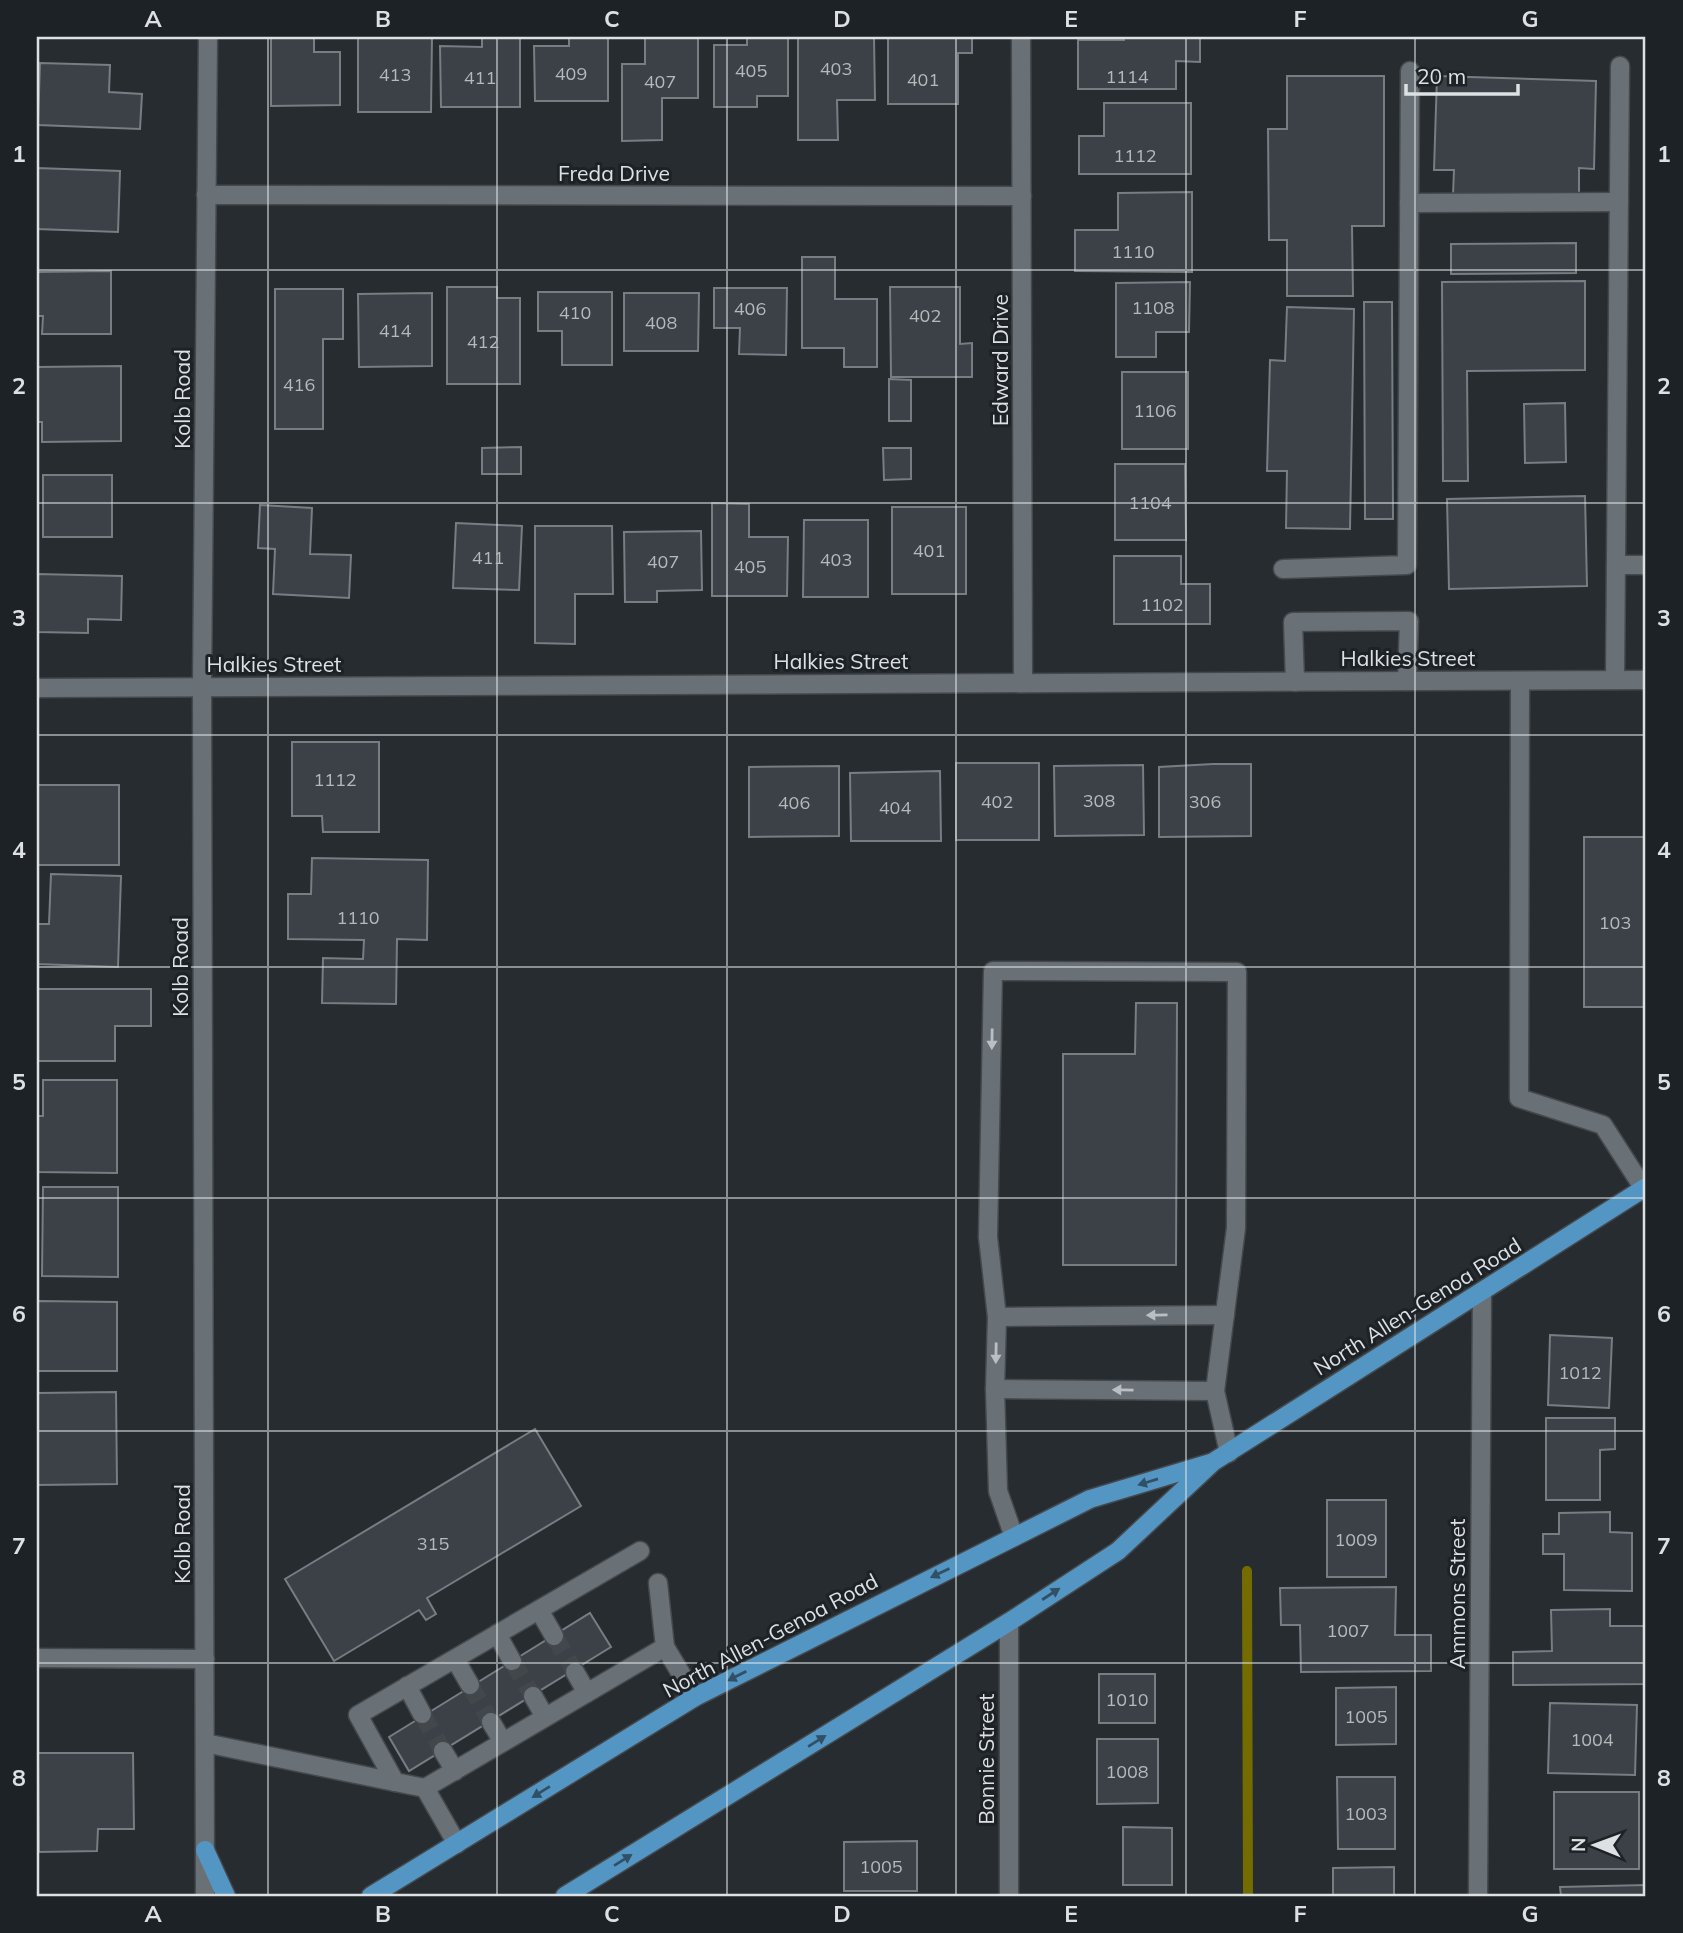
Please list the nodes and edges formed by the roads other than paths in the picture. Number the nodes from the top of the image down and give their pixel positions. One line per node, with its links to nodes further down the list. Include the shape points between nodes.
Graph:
1 (208, 37): 5 (street, Kolb Road)
2 (1021, 37): 6 (street, Edward Drive)
3 (1620, 66): 7 (street)
4 (1410, 71): 8 (street)
5 (206, 195): 6 (street, Freda Drive); 18 (street, Kolb Road)
6 (1022, 196): 17 (street, Edward Drive)
7 (1619, 202): 8 (street); 9 (street)
8 (1409, 203): 11 (street, via 1407,565)
9 (1616, 565): 10 (street); 12 (street)
10 (1646, 565)
11 (1283, 569)
12 (1615, 680): 13 (street, Halkies Street); 15 (street, Halkies Street)
13 (1646, 680)
14 (1406, 681): 15 (street, Halkies Street); 16 (street, Halkies Street); 16 (street, via 1409,621 1293,622)
15 (1520, 681): 20 (street, via 1518,1098 1603,1125)
16 (1295, 682): 17 (street, Halkies Street)
17 (1023, 683): 18 (street, Halkies Street)
18 (202, 687): 19 (street, Halkies Street); 37 (street, Kolb Road)
19 (37, 688)
20 (1645, 1188): 21 (main road, North Allen-Genoa Road)
21 (1482, 1292): 26 (main road, North Allen-Genoa Road); 61 (street, Ammons Street)
22 (1225, 1315): 23 (street, one-way to 23); 23 (street, one-way to 23, via 1236,1228 1237,972 993,971 988,1237); 25 (street)
23 (997, 1317): 24 (street, one-way to 24)
24 (995, 1389): 25 (street, one-way to 24); 27 (street, via 998,1491)
25 (1216, 1391): 26 (street)
26 (1221, 1458): 27 (main road, North Allen-Genoa Road, one-way to 27, via 1090,1499); 31 (main road, North Allen-Genoa Road, one-way to 26, via 1118,1551)
27 (1014, 1537): 44 (main road, North Allen-Genoa Road, one-way to 44)
28 (640, 1551): 30 (street)
29 (658, 1583): 34 (street)
30 (538, 1610): 32 (street); 33 (street)
31 (1009, 1622): 59 (main road, North Allen-Genoa Road, one-way to 31); 60 (street, Bonnie Street)
32 (497, 1634): 36 (street); 38 (street)
33 (554, 1636)
34 (665, 1647): 42 (street); 44 (street)
35 (37, 1658): 37 (street)
36 (455, 1658): 40 (street); 41 (street)
37 (205, 1659): 49 (street, Kolb Road)
38 (512, 1661)
39 (575, 1672): 42 (street)
40 (470, 1685)
41 (407, 1686): 45 (street); 52 (street, via 358,1715)
42 (587, 1693): 46 (street)
43 (533, 1696): 46 (street)
44 (695, 1697): 54 (main road, North Allen-Genoa Road, one-way to 54)
45 (422, 1714)
46 (545, 1717): 48 (street)
47 (491, 1722): 48 (street)
48 (503, 1742): 51 (street)
49 (205, 1743): 52 (street); 55 (street, Kolb Road)
50 (443, 1751): 51 (street)
51 (455, 1771): 53 (street)
52 (395, 1782): 53 (street)
53 (425, 1788): 54 (street)
54 (457, 1844): 58 (main road, North Allen-Genoa Road)
55 (205, 1850): 56 (street, Kolb Road); 57 (main road)
56 (205, 1896)
57 (226, 1896)
58 (372, 1896)
59 (565, 1896)
60 (1009, 1896)
61 (1478, 1896)

